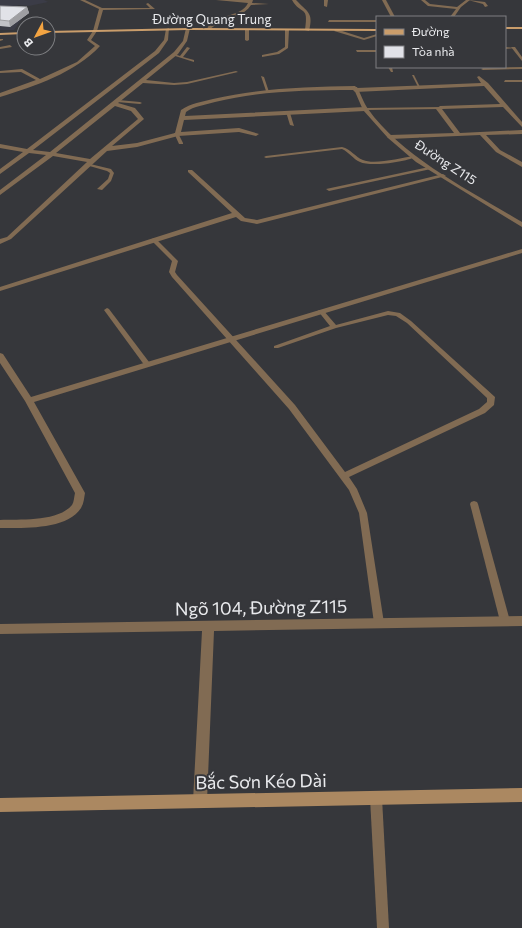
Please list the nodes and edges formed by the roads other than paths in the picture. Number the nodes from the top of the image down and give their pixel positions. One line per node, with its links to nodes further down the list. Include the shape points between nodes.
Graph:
1 (82, 0): 14 (street)
2 (218, 0): 8 (street)
3 (294, 0): 26 (street, via 308,12)
4 (326, 0): 11 (lane)
5 (384, 0): 15 (street)
6 (423, 0): 13 (street, via 429,6)
7 (469, 0): 12 (lane, via 484,3); 13 (street)
8 (251, 2): 10 (street); 23 (street, via 248,8 213,22)
9 (148, 4): 14 (street, via 153,9)
10 (267, 4)
11 (326, 6)
12 (486, 6)
13 (457, 8): 16 (street)
14 (101, 9): 30 (street)
15 (392, 16)
16 (453, 16)
17 (184, 17): 22 (street, via 189,24)
18 (376, 21): 27 (lane, via 329,18)
19 (506, 28): 20 (main road)
20 (522, 28)
21 (168, 29): 22 (main road, Đường Quang Trung); 30 (main road, Đường Quang Trung); 55 (street, via 166,40 157,52)
22 (188, 29): 23 (main road, Đường Quang Trung); 43 (street, via 185,41)
23 (208, 29): 24 (main road, Đường Quang Trung)
24 (246, 30): 25 (main road, Đường Quang Trung); 35 (lane)
25 (287, 30): 26 (main road, Đường Quang Trung); 44 (lane, via 287,47 278,53)
26 (306, 30): 27 (main road, Đường Quang Trung)
27 (329, 30): 28 (main road, Đường Quang Trung)
28 (336, 30): 29 (main road, Đường Quang Trung); 34 (street, via 364,39)
29 (376, 30)
30 (95, 31): 31 (main road, Đường Quang Trung); 58 (street, via 89,40 98,46 79,63)
31 (56, 32)
32 (16, 33): 33 (main road)
33 (0, 34)
34 (376, 35)
35 (247, 40)
36 (10, 46): 37 (street)
37 (0, 48)
38 (188, 48): 45 (lane)
39 (506, 48): 40 (lane)
40 (513, 48): 46 (street)
41 (357, 51): 42 (lane)
42 (376, 51)
43 (174, 55): 45 (lane); 59 (street)
44 (263, 56)
45 (181, 57): 47 (lane)
46 (522, 60)
47 (193, 61)
48 (522, 68): 49 (lane)
49 (483, 69)
50 (0, 72): 58 (street, via 22,70)
51 (236, 72): 59 (street, via 188,83)
52 (413, 76): 63 (lane)
53 (262, 77): 65 (lane)
54 (479, 77): 62 (street)
55 (122, 79): 56 (street); 87 (street)
56 (129, 80)
57 (135, 80): 59 (street)
58 (40, 81): 66 (street)
59 (142, 81): 67 (street)
60 (505, 81): 61 (lane)
61 (522, 81)
62 (486, 84): 63 (street); 69 (street)
63 (419, 86): 64 (street)
64 (355, 89): 65 (street); 71 (street, Đường Z115)
65 (268, 91): 74 (street, via 188,107 183,110)
66 (0, 95)
67 (116, 102): 68 (lane); 86 (street, via 130,107 141,119); 88 (street)
68 (140, 103)
69 (505, 105): 70 (street); 76 (street)
70 (440, 108): 71 (lane); 82 (street)
71 (365, 109): 72 (street); 83 (street, Đường Z115)
72 (288, 113): 73 (street); 75 (lane)
73 (232, 116): 74 (street); 77 (street)
74 (182, 118): 79 (street)
75 (292, 125)
76 (522, 125)
77 (234, 130): 79 (street); 80 (street)
78 (522, 132): 81 (street)
79 (177, 134): 84 (lane); 86 (street, via 137,145)
80 (256, 134)
81 (482, 134): 82 (street); 92 (street, via 492,147)
82 (459, 135): 83 (street)
83 (390, 137): 90 (street, Đường Z115)
84 (180, 143)
85 (0, 146): 87 (street)
86 (106, 149): 91 (street)
87 (29, 150): 88 (street); 95 (street)
88 (52, 154): 91 (street); 99 (street)
89 (266, 157): 90 (lane, via 342,148 348,149 358,160 366,162)
90 (413, 157): 93 (street, Đường Z115)
91 (90, 162): 97 (lane, via 112,173 109,181); 103 (street, via 9,238)
92 (522, 165)
93 (429, 168): 96 (street, Đường Z115); 98 (lane)
94 (190, 171): 100 (street)
95 (0, 172)
96 (444, 176): 100 (street, via 256,222 243,220); 101 (street, Đường Z115)
97 (100, 189)
98 (329, 189)
99 (0, 193)
100 (237, 214): 102 (street)
101 (522, 225)
102 (154, 240): 105 (street); 109 (lane, via 175,261 172,272 174,276)
103 (0, 242)
104 (522, 251): 107 (street)
105 (0, 288)
106 (106, 310): 112 (lane)
107 (321, 311): 108 (lane); 109 (street)
108 (334, 327): 110 (lane); 114 (lane, via 388,313 398,314 491,397 491,403 482,411)
109 (231, 338): 112 (street); 114 (lane, via 292,407)
110 (276, 347)
111 (0, 356): 113 (street)
112 (147, 364): 113 (street)
113 (29, 401): 116 (street, via 80,493 77,507 68,515 50,522)
114 (344, 476): 119 (lane, via 354,489 363,513)
115 (474, 504): 118 (lane)
116 (0, 524)
117 (522, 620): 118 (street, Ngõ 104, Đường Z115)
118 (505, 621): 119 (street, Ngõ 104, Đường Z115)
119 (379, 623): 120 (street, Ngõ 104, Đường Z115)
120 (208, 626): 121 (street, Ngõ 104, Đường Z115); 124 (street)
121 (0, 629)
122 (522, 795): 123 (main road, Bắc Sơn Kéo Dài)
123 (376, 798): 124 (main road, Bắc Sơn Kéo Dài); 126 (lane)
124 (200, 801): 125 (main road, Bắc Sơn Kéo Dài)
125 (0, 805)
126 (383, 928)

